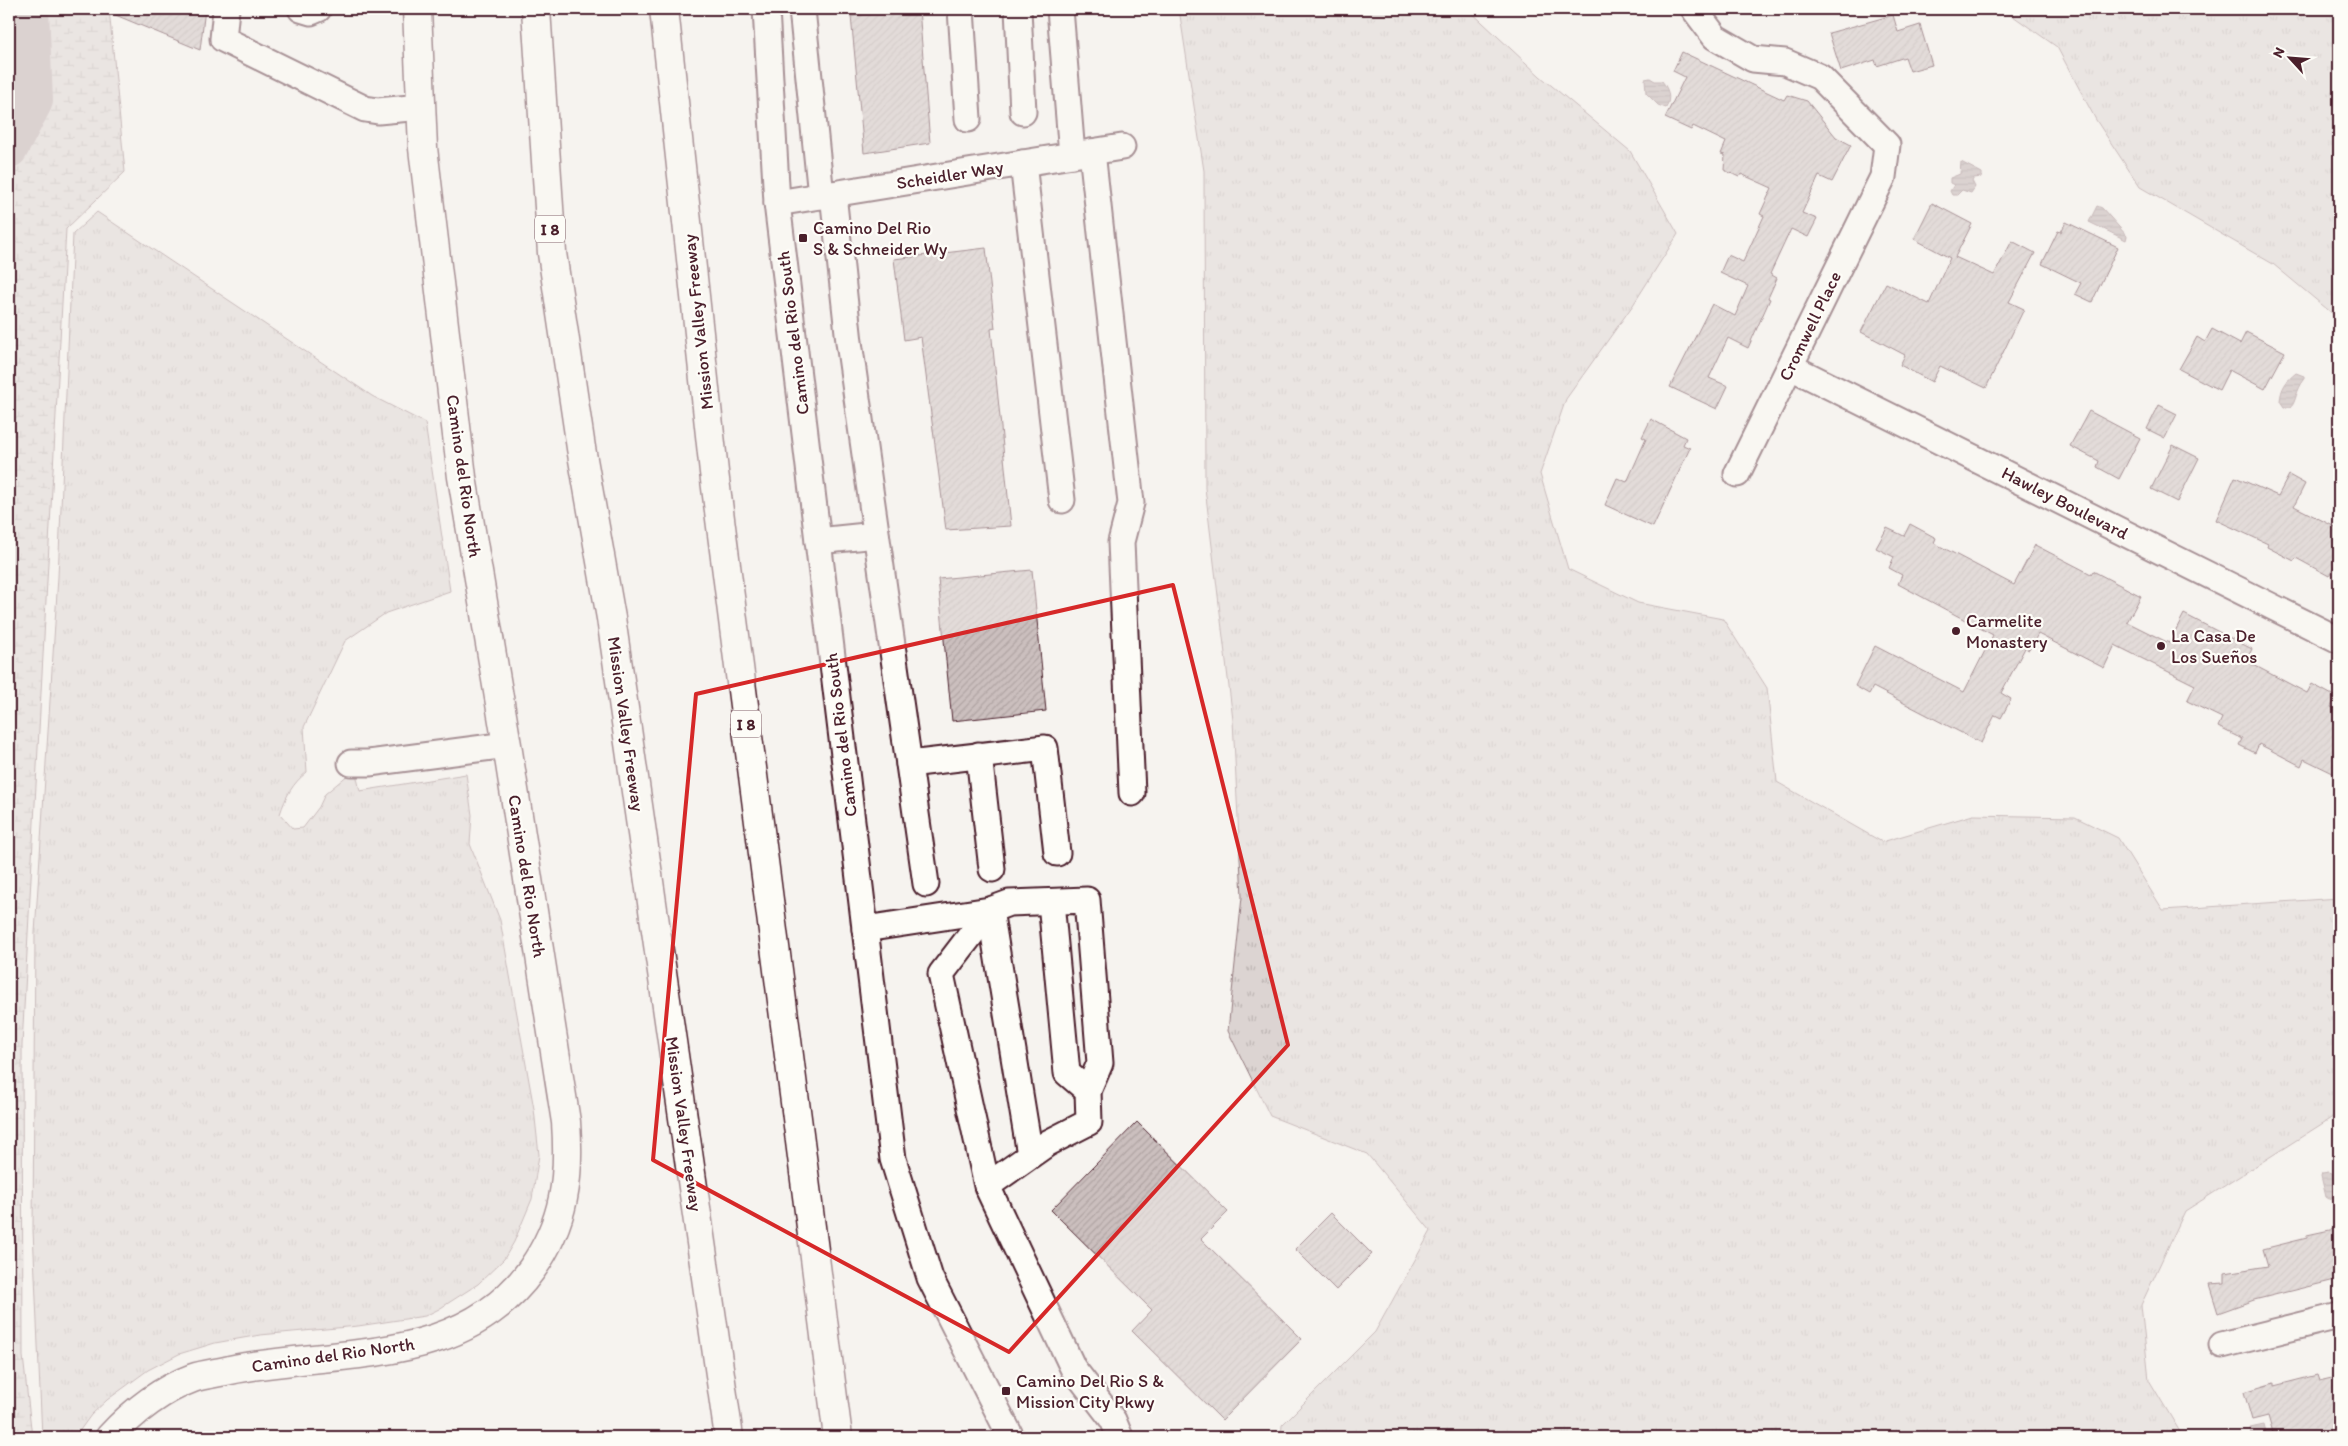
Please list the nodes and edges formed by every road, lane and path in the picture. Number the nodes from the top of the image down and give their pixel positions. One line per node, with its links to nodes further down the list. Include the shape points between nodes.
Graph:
1 (226, 9): 13 (street, via 223,39 365,109)
2 (301, 9): 3 (street, via 311,12)
3 (318, 9)
4 (418, 9): 13 (main road, Camino del Rio North)
5 (536, 9): 44 (main road, Mission Valley Freeway / I 8, via 552,253 611,618)
6 (664, 9): 45 (main road, Mission Valley Freeway / I 8, via 714,472)
7 (766, 9): 20 (street, Camino del Rio South)
8 (802, 9): 19 (street)
9 (961, 9): 15 (street)
10 (1018, 9): 14 (street)
11 (1060, 9): 17 (street)
12 (1694, 9): 21 (street, Cromwell Place, via 1715,37 1753,58 1786,62 1820,76 1887,145 1883,177)
13 (421, 107): 27 (main road, Camino del Rio North, via 423,148 462,477)
14 (1023, 112)
15 (968, 119)
16 (1122, 147): 17 (street, Scheidler Way)
17 (1082, 153): 18 (street, Scheidler Way); 31 (street, via 1131,504 1121,542)
18 (1023, 163): 19 (street, Scheidler Way); 23 (street)
19 (827, 195): 20 (street, Scheidler Way); 24 (street)
20 (777, 203): 25 (street, Camino del Rio South)
21 (1791, 366): 22 (street, Cromwell Place); 26 (street, Hawley Boulevard)
22 (1737, 474)
23 (1062, 500)
24 (876, 535): 25 (street); 30 (street)
25 (818, 541): 37 (street, Camino del Rio South)
26 (2339, 640)
27 (507, 745): 29 (street); 43 (main road, Camino del Rio North, via 569,1158 562,1207 542,1255 507,1298 470,1326 401,1348 250,1366 193,1378 154,1399)
28 (979, 756): 30 (street); 32 (street, via 1045,748); 33 (street)
29 (351, 763)
30 (909, 764): 34 (street)
31 (1132, 793)
32 (1057, 854)
33 (992, 869)
34 (926, 884)
35 (1052, 902): 36 (street, via 1009,903); 38 (street, via 1067,1073); 38 (street, via 1086,900 1100,1063)
36 (990, 910): 37 (street); 39 (street); 40 (street, via 941,974)
37 (865, 929): 46 (street, Camino del Rio South, via 893,1159 930,1278)
38 (1088, 1091): 39 (street, via 1089,1122)
39 (1030, 1155): 40 (street)
40 (986, 1186): 47 (street, via 1073,1368 1113,1420)
41 (2339, 1316): 42 (street)
42 (2222, 1345)
43 (110, 1437)
44 (729, 1437)
45 (838, 1437)
46 (1011, 1437)
47 (1120, 1437)

